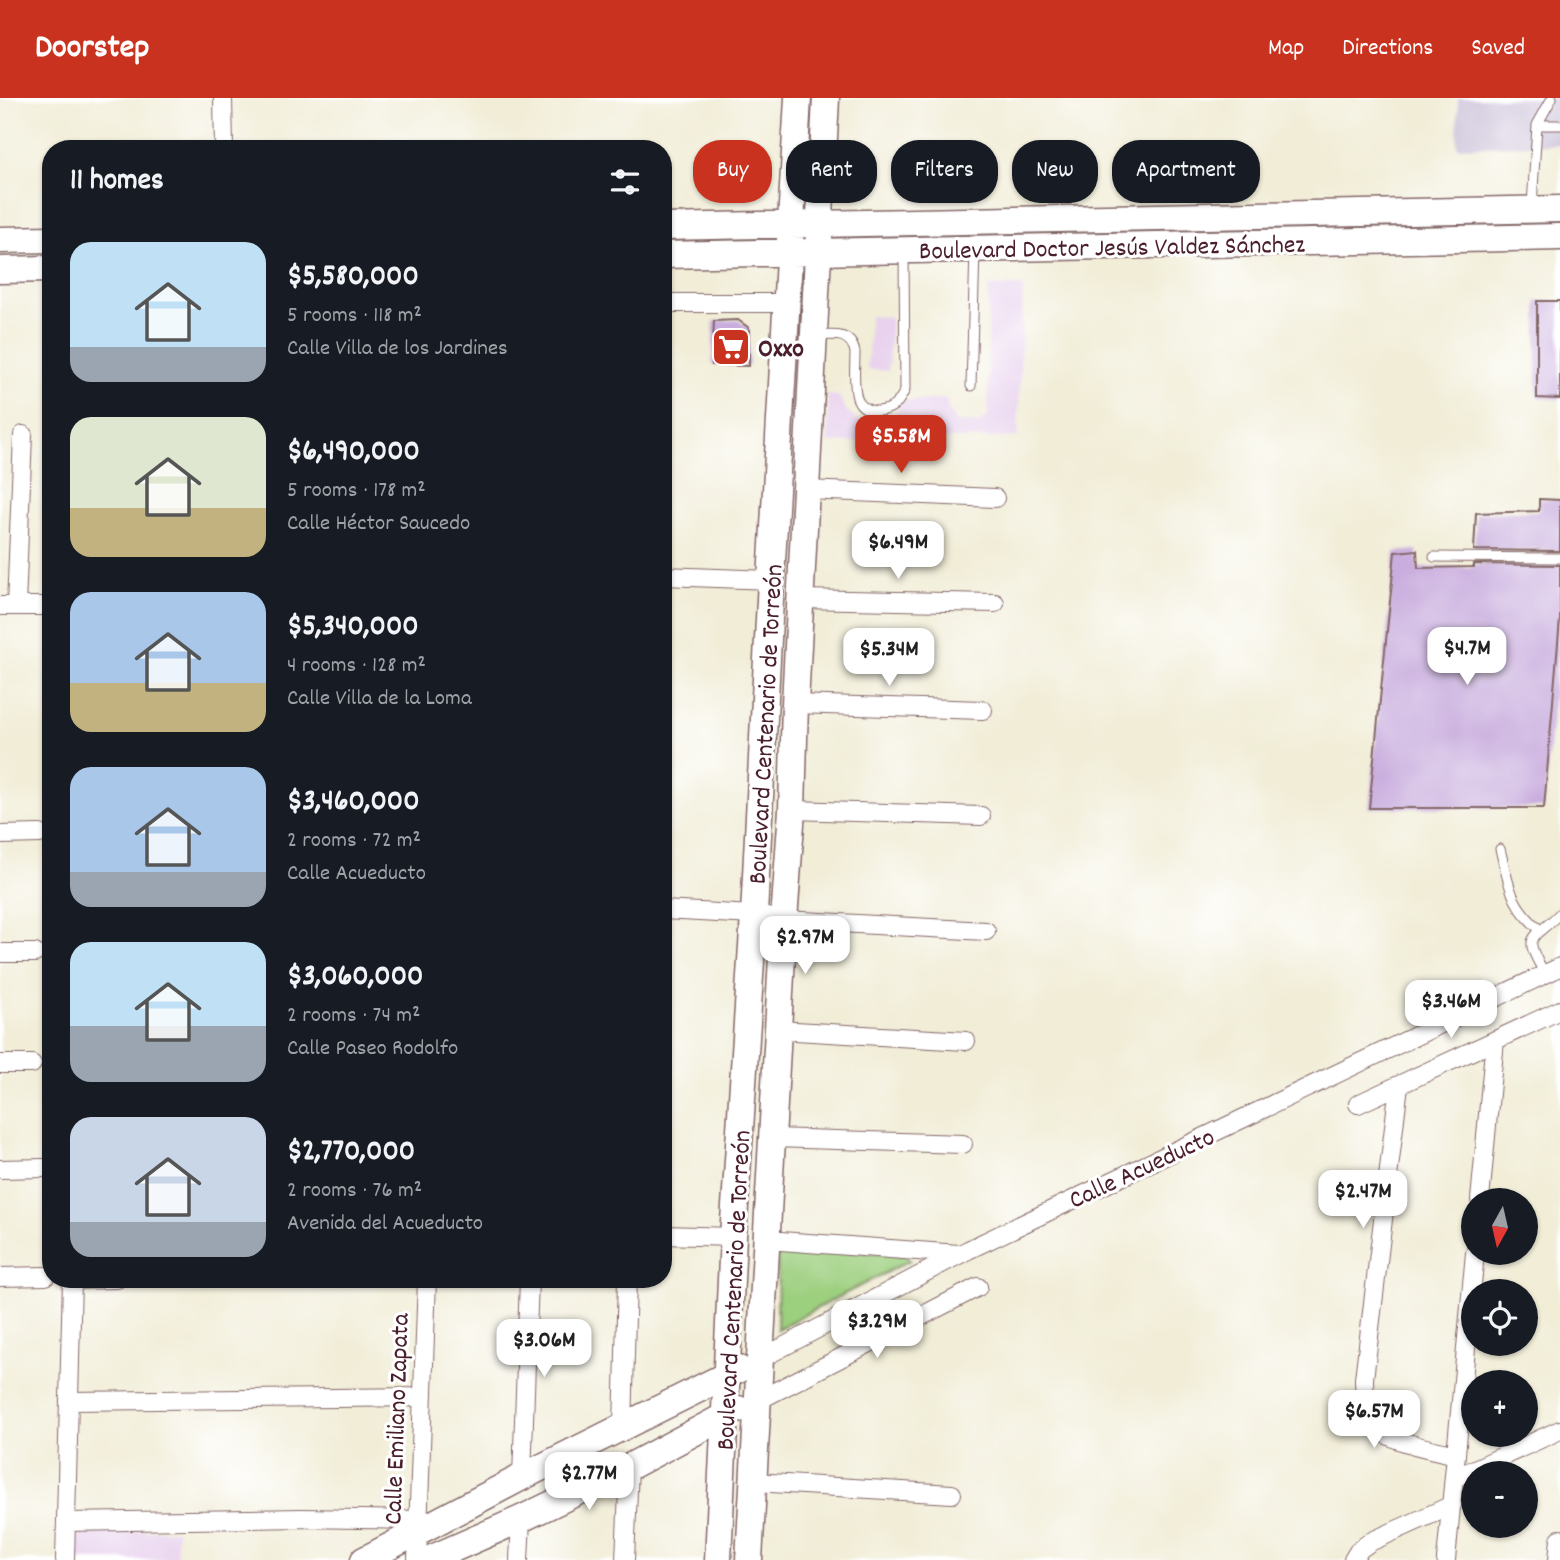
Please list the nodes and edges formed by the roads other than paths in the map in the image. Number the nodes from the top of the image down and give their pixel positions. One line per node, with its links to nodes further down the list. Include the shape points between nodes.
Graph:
1 (223, 98): 7 (street)
2 (798, 98): 10 (street, Boulevard Centenario de Torreón)
3 (826, 98): 11 (street, Boulevard Centenario de Torreón)
4 (1552, 98): 5 (lane)
5 (1537, 125): 6 (lane); 9 (lane)
6 (1560, 125)
7 (224, 140)
8 (1560, 209): 9 (street, Boulevard Doctor Jesús Valdez Sánchez)
9 (1532, 210): 11 (street, Boulevard Doctor Jesús Valdez Sánchez)
10 (791, 224): 11 (street, Boulevard Doctor Jesús Valdez Sánchez); 12 (street, Boulevard Doctor Jesús Valdez Sánchez); 19 (street, Boulevard Centenario de Torreón)
11 (819, 224): 18 (street, Boulevard Centenario de Torreón)
12 (672, 227)
13 (1560, 237): 16 (street, Boulevard Doctor Jesús Valdez Sánchez)
14 (42, 239): 15 (street)
15 (0, 240)
16 (975, 248): 17 (street, Boulevard Doctor Jesús Valdez Sánchez); 26 (lane)
17 (904, 250): 18 (street, Boulevard Doctor Jesús Valdez Sánchez); 25 (lane, via 905,390 896,404 880,411 862,406 850,339)
18 (817, 251): 19 (street, Boulevard Doctor Jesús Valdez Sánchez); 25 (street, Boulevard Centenario de Torreón)
19 (789, 252): 20 (street, Boulevard Doctor Jesús Valdez Sánchez); 24 (street, Boulevard Centenario de Torreón)
20 (672, 255)
21 (42, 269): 22 (street)
22 (0, 270)
23 (672, 303): 24 (street)
24 (787, 303): 33 (street, Boulevard Centenario de Torreón)
25 (813, 336): 28 (street, Boulevard Centenario de Torreón)
26 (971, 386)
27 (23, 435): 36 (street)
28 (806, 490): 29 (street); 34 (street, Boulevard Centenario de Torreón)
29 (995, 499)
30 (1434, 557): 31 (lane)
31 (1560, 558)
32 (672, 576): 33 (street)
33 (771, 580): 47 (street, Boulevard Centenario de Torreón)
34 (800, 599): 35 (street); 38 (street, Boulevard Centenario de Torreón)
35 (995, 603)
36 (8, 606): 37 (street)
37 (42, 606)
38 (795, 704): 39 (street); 40 (street, Boulevard Centenario de Torreón)
39 (983, 710)
40 (792, 810): 41 (street); 47 (street, Boulevard Centenario de Torreón)
41 (981, 816)
42 (40, 834): 43 (street)
43 (0, 835)
44 (1500, 849): 48 (lane, via 1510,892)
45 (672, 911): 47 (street)
46 (1560, 914): 48 (lane)
47 (770, 918): 49 (street); 54 (street, Boulevard Centenario de Torreón); 61 (street, via 762,1117); 67 (street, Boulevard Centenario de Torreón)
48 (1540, 930): 52 (lane, via 1532,952)
49 (986, 931)
50 (0, 953): 51 (street)
51 (35, 953)
52 (1552, 971): 69 (street, Calle Acueducto)
53 (1560, 1010): 55 (street)
54 (778, 1030): 56 (street); 61 (street, Boulevard Centenario de Torreón)
55 (1495, 1040): 59 (street); 65 (street)
56 (966, 1041)
57 (0, 1064): 58 (street)
58 (32, 1064)
59 (1399, 1086): 60 (street); 86 (street, via 1364,1403 1372,1424 1383,1433)
60 (1358, 1104)
61 (773, 1131): 62 (street); 68 (street, Boulevard Centenario de Torreón)
62 (963, 1144)
63 (42, 1168): 64 (street)
64 (0, 1169)
65 (1481, 1188)
66 (672, 1235): 67 (street)
67 (733, 1237): 79 (street, Boulevard Centenario de Torreón)
68 (767, 1240): 69 (street); 78 (street, Boulevard Centenario de Torreón)
69 (961, 1254): 78 (street, Calle Acueducto)
70 (1474, 1265): 86 (street)
71 (42, 1276): 72 (street)
72 (0, 1277)
73 (978, 1287): 81 (street)
74 (72, 1288): 82 (street)
75 (427, 1288): 80 (street, Calle Emiliano Zapata)
76 (529, 1288): 88 (street)
77 (628, 1288): 84 (street)
78 (760, 1359): 79 (street, Calle Acueducto); 81 (street, Boulevard Centenario de Torreón)
79 (727, 1375): 83 (street, Boulevard Centenario de Torreón); 84 (street, Calle Acueducto)
80 (423, 1396): 82 (street); 95 (street, Calle Emiliano Zapata)
81 (759, 1400): 83 (street); 90 (street, Boulevard Centenario de Torreón)
82 (70, 1401): 94 (street)
83 (726, 1415): 87 (street); 103 (street, Boulevard Centenario de Torreón)
84 (623, 1428): 88 (street, Calle Acueducto)
85 (1560, 1430): 89 (street)
86 (1457, 1455): 89 (street)
87 (629, 1467): 93 (street); 102 (street)
88 (522, 1477): 95 (street, Calle Acueducto)
89 (1455, 1478): 92 (street)
90 (753, 1482): 91 (street); 104 (street, Boulevard Centenario de Torreón)
91 (952, 1494)
92 (1452, 1505): 105 (street, via 1370,1542); 106 (street)
93 (521, 1519): 100 (street); 101 (street)
94 (67, 1521): 95 (street, via 302,1518); 97 (street)
95 (417, 1526): 98 (street, Calle Acueducto); 99 (street, Calle Emiliano Zapata)
96 (1560, 1539): 107 (street)
97 (65, 1560)
98 (363, 1560)
99 (417, 1560)
100 (428, 1560)
101 (519, 1560)
102 (625, 1560)
103 (718, 1560)
104 (749, 1560)
105 (1353, 1560)
106 (1446, 1560)
107 (1558, 1560)

